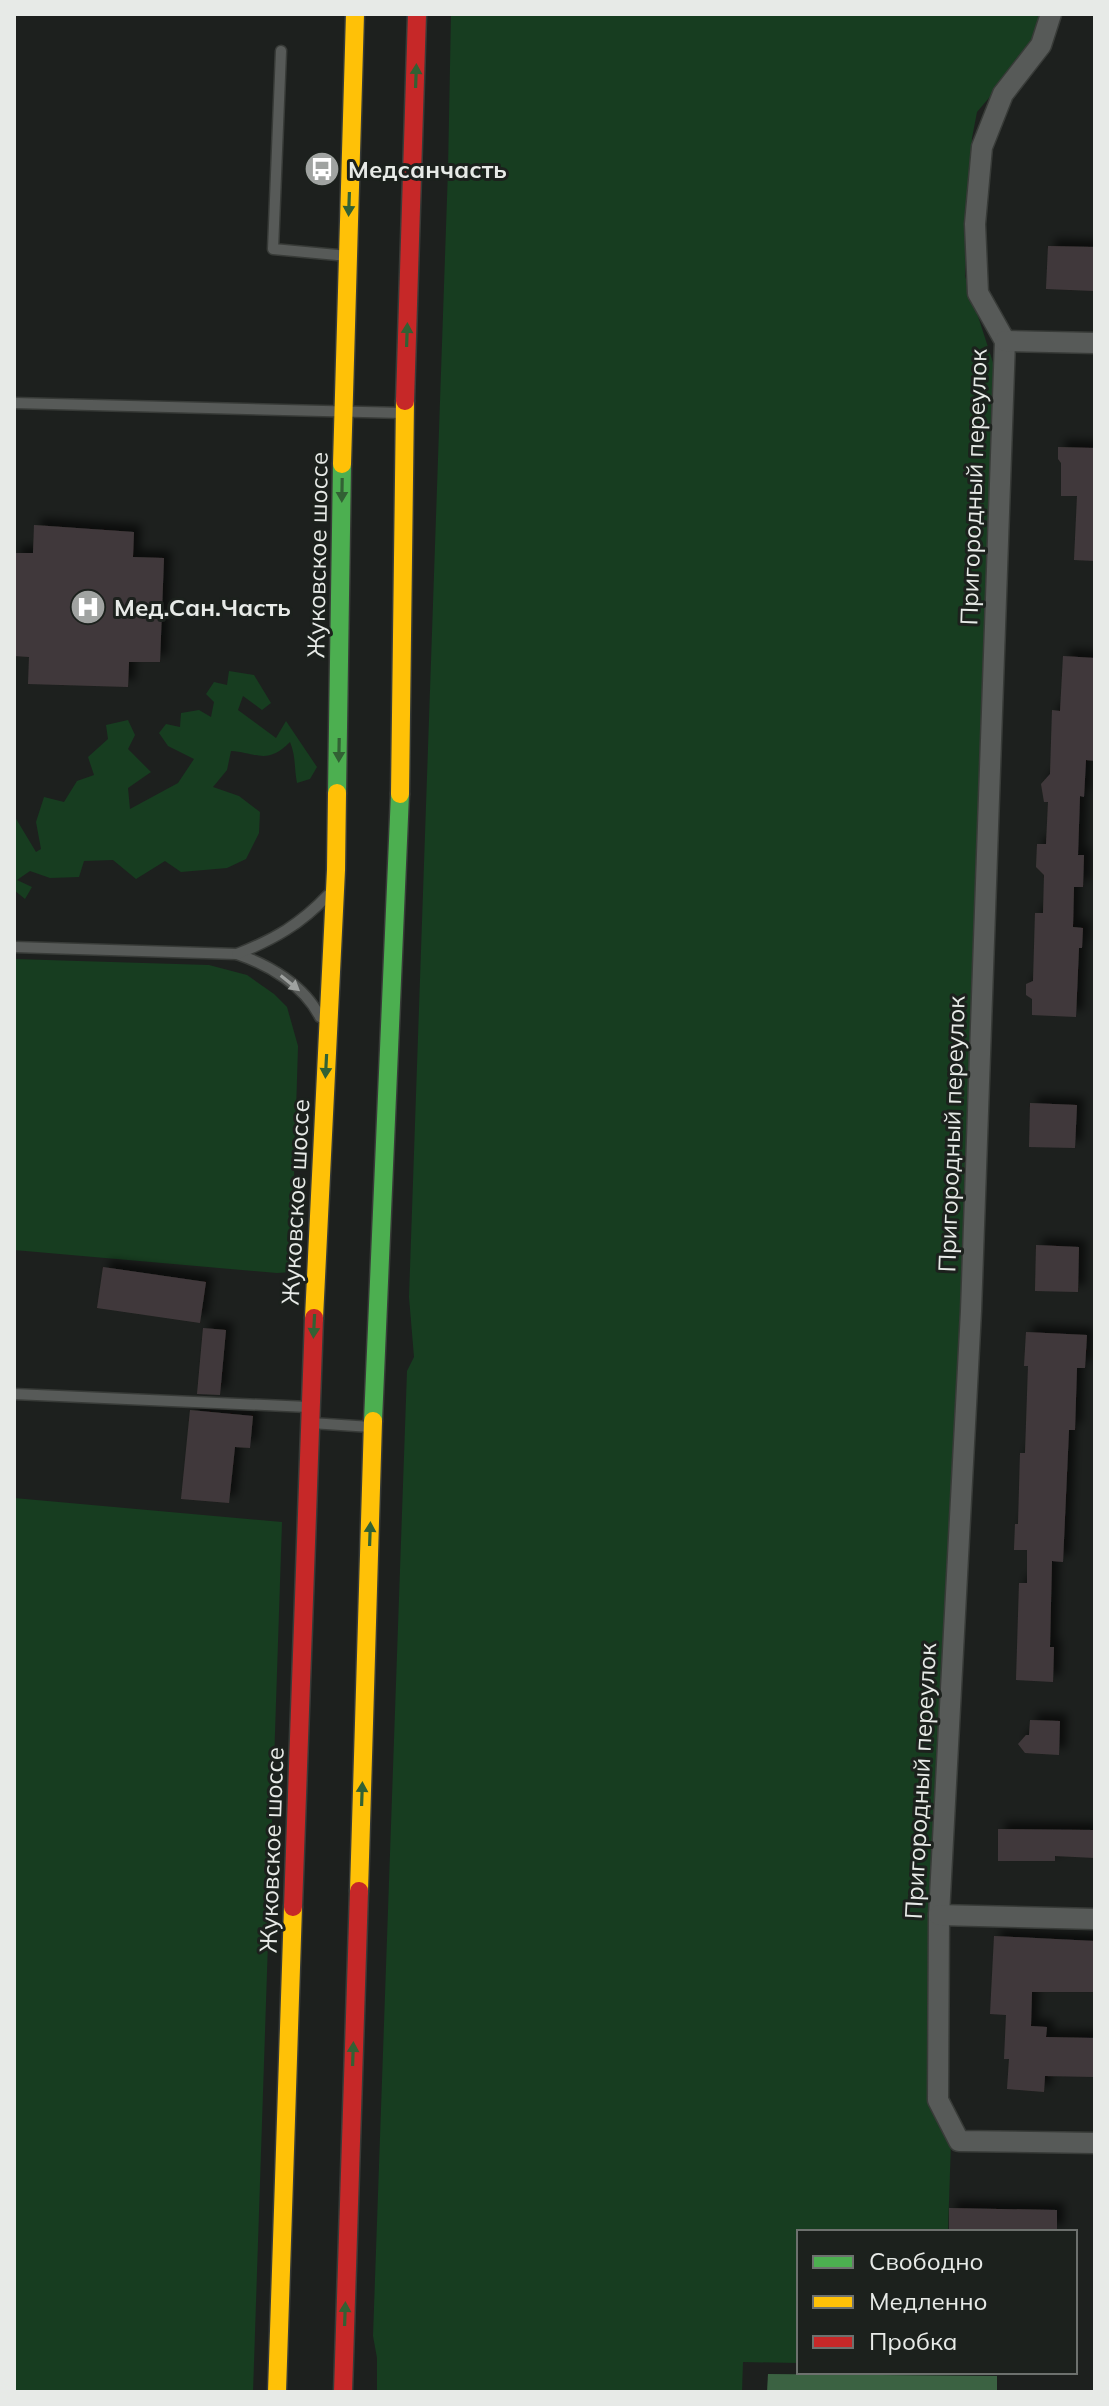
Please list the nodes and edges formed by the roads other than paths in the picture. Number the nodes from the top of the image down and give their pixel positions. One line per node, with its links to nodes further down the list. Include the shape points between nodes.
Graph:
1 (355, 14): 5 (main road, Жуковское шоссе, one-way to 5)
2 (417, 14): 10 (main road, one-way to 2)
3 (1051, 14): 6 (street, Пригородный переулок, via 1041,45 1003,94 982,147 975,224 978,293)
4 (281, 51): 5 (lane, via 273,249)
5 (348, 256): 9 (main road, Жуковское шоссе)
6 (1005, 341): 7 (street); 18 (street, Пригородный переулок, via 971,1311)
7 (1095, 343)
8 (14, 403): 9 (lane)
9 (343, 412): 10 (lane); 11 (main road, Жуковское шоссе, one-way to 11)
10 (405, 413): 17 (main road, via 399,848)
11 (334, 888): 13 (lane, via 287,932); 14 (main road, Жуковское шоссе)
12 (14, 947): 13 (lane)
13 (237, 954): 14 (lane, one-way to 14, via 264,964 296,986)
14 (328, 1031): 16 (main road, Жуковское шоссе, one-way to 16)
15 (14, 1394): 16 (lane)
16 (310, 1415): 17 (lane); 21 (main road, Жуковское шоссе)
17 (373, 1428): 22 (main road, one-way to 17)
18 (939, 1915): 19 (street); 20 (street, Пригородный переулок, via 938,2100 959,2141)
19 (1095, 1919)
20 (1095, 2143)
21 (277, 2392)
22 (343, 2392)

